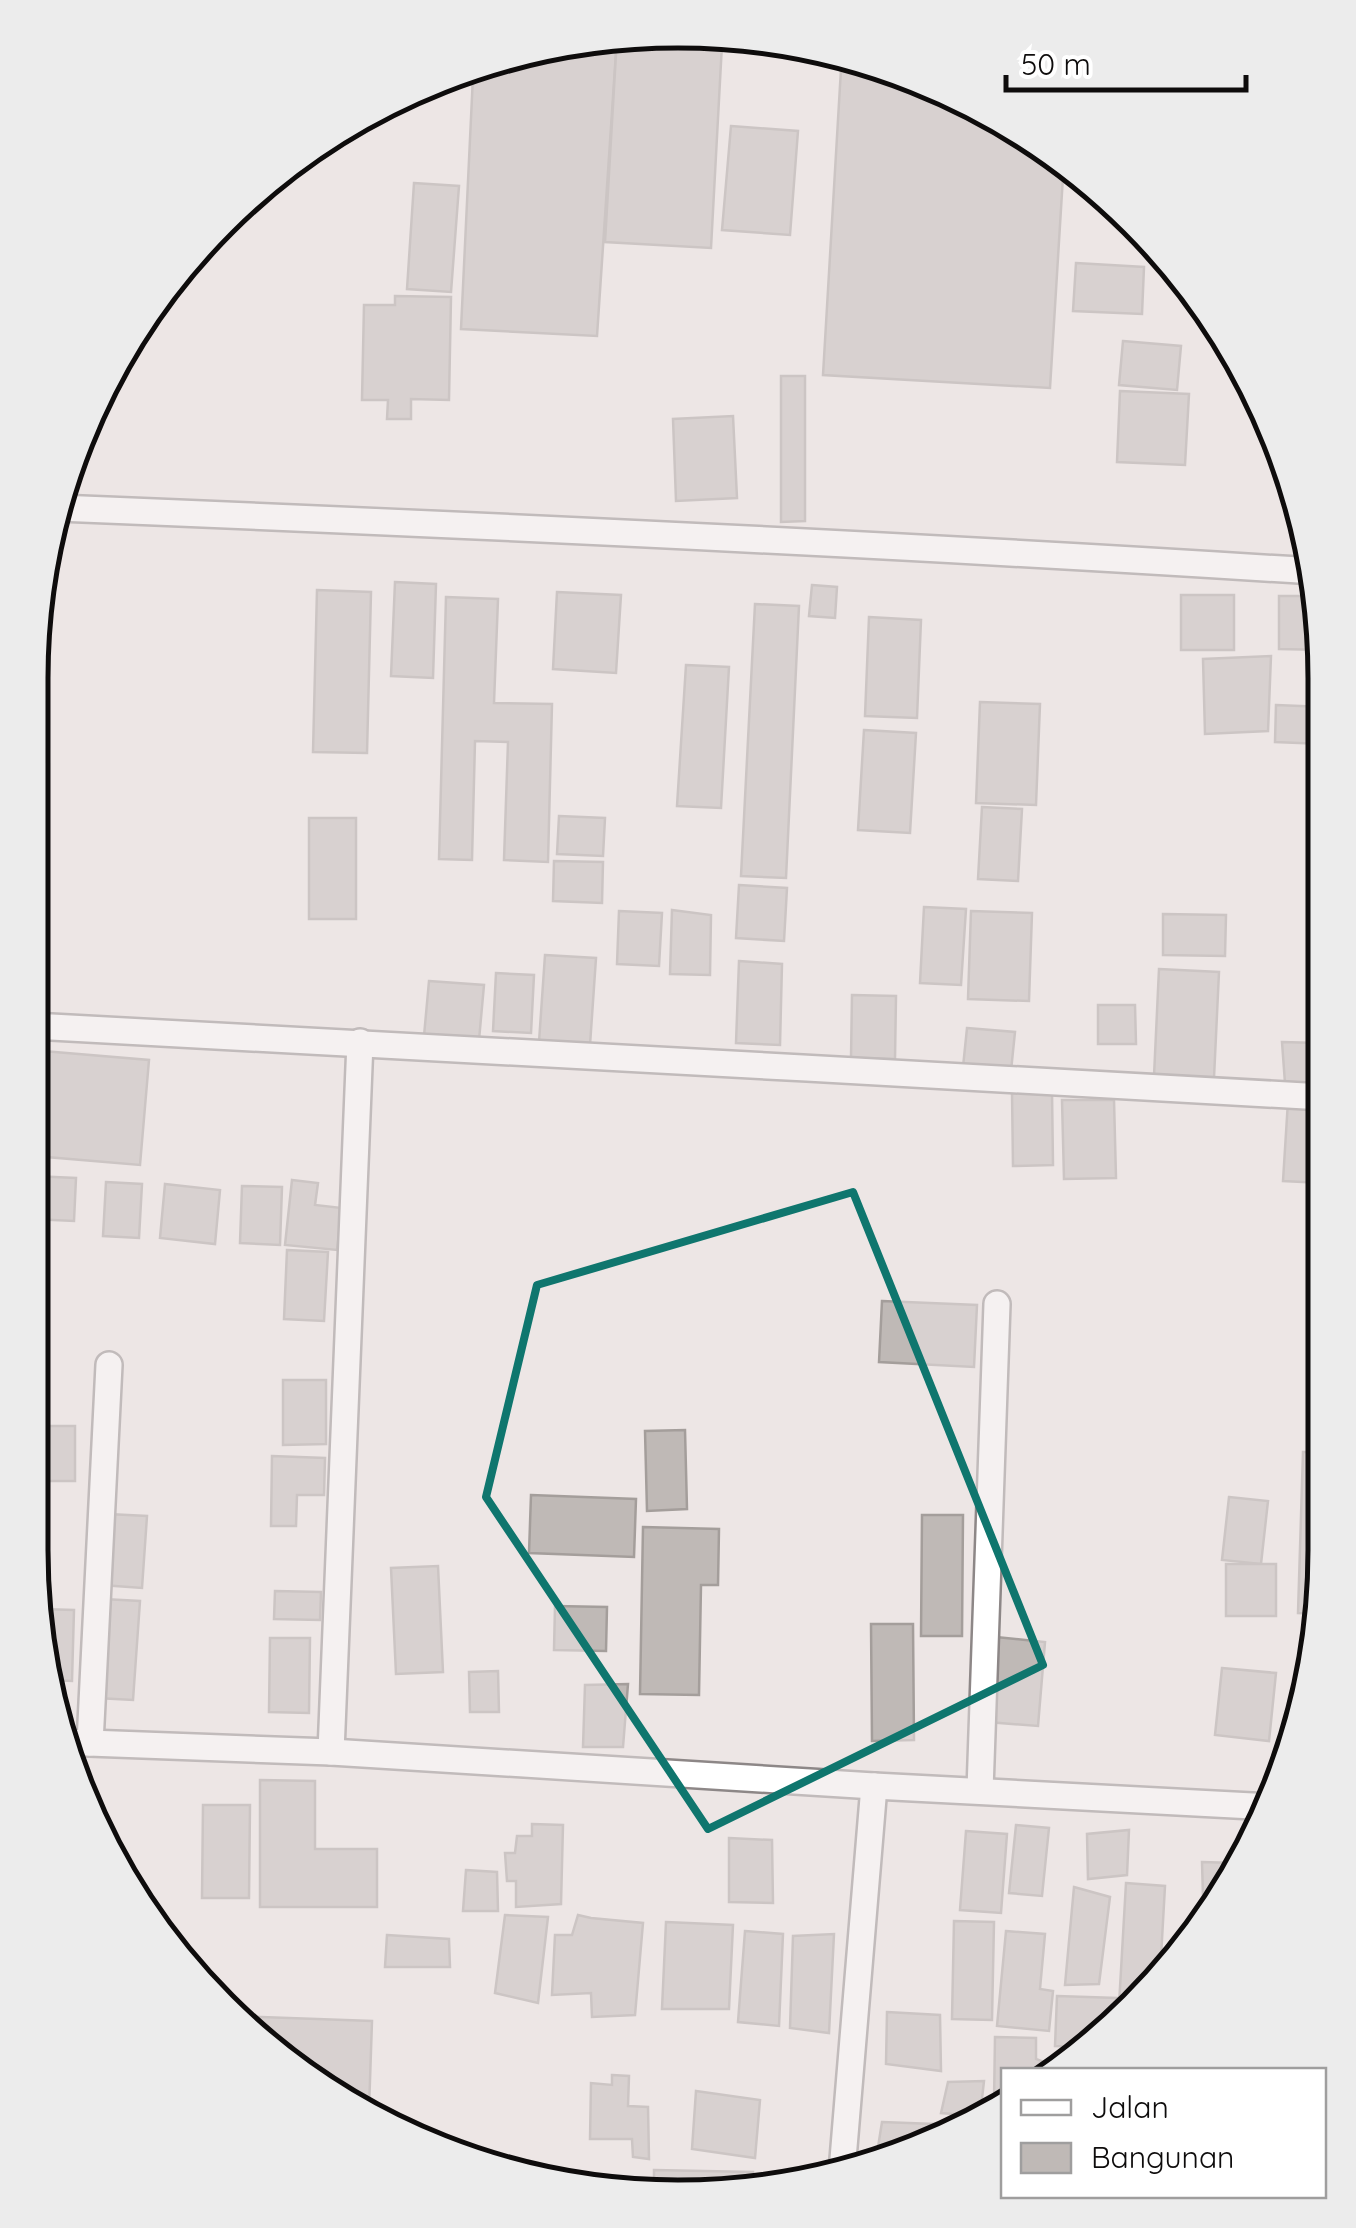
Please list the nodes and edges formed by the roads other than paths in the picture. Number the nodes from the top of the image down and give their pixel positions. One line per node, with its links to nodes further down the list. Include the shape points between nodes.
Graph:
1 (71, 508): 2 (street)
2 (1298, 569)
3 (48, 1027): 4 (street)
4 (360, 1042): 5 (street); 10 (street)
5 (1308, 1095)
6 (997, 1304): 12 (street)
7 (109, 1365): 9 (street)
8 (78, 1743): 9 (street)
9 (90, 1743): 10 (street)
10 (331, 1752): 11 (street)
11 (874, 1786): 12 (street); 14 (street)
12 (980, 1790): 13 (street)
13 (1254, 1805)
14 (843, 2158)

